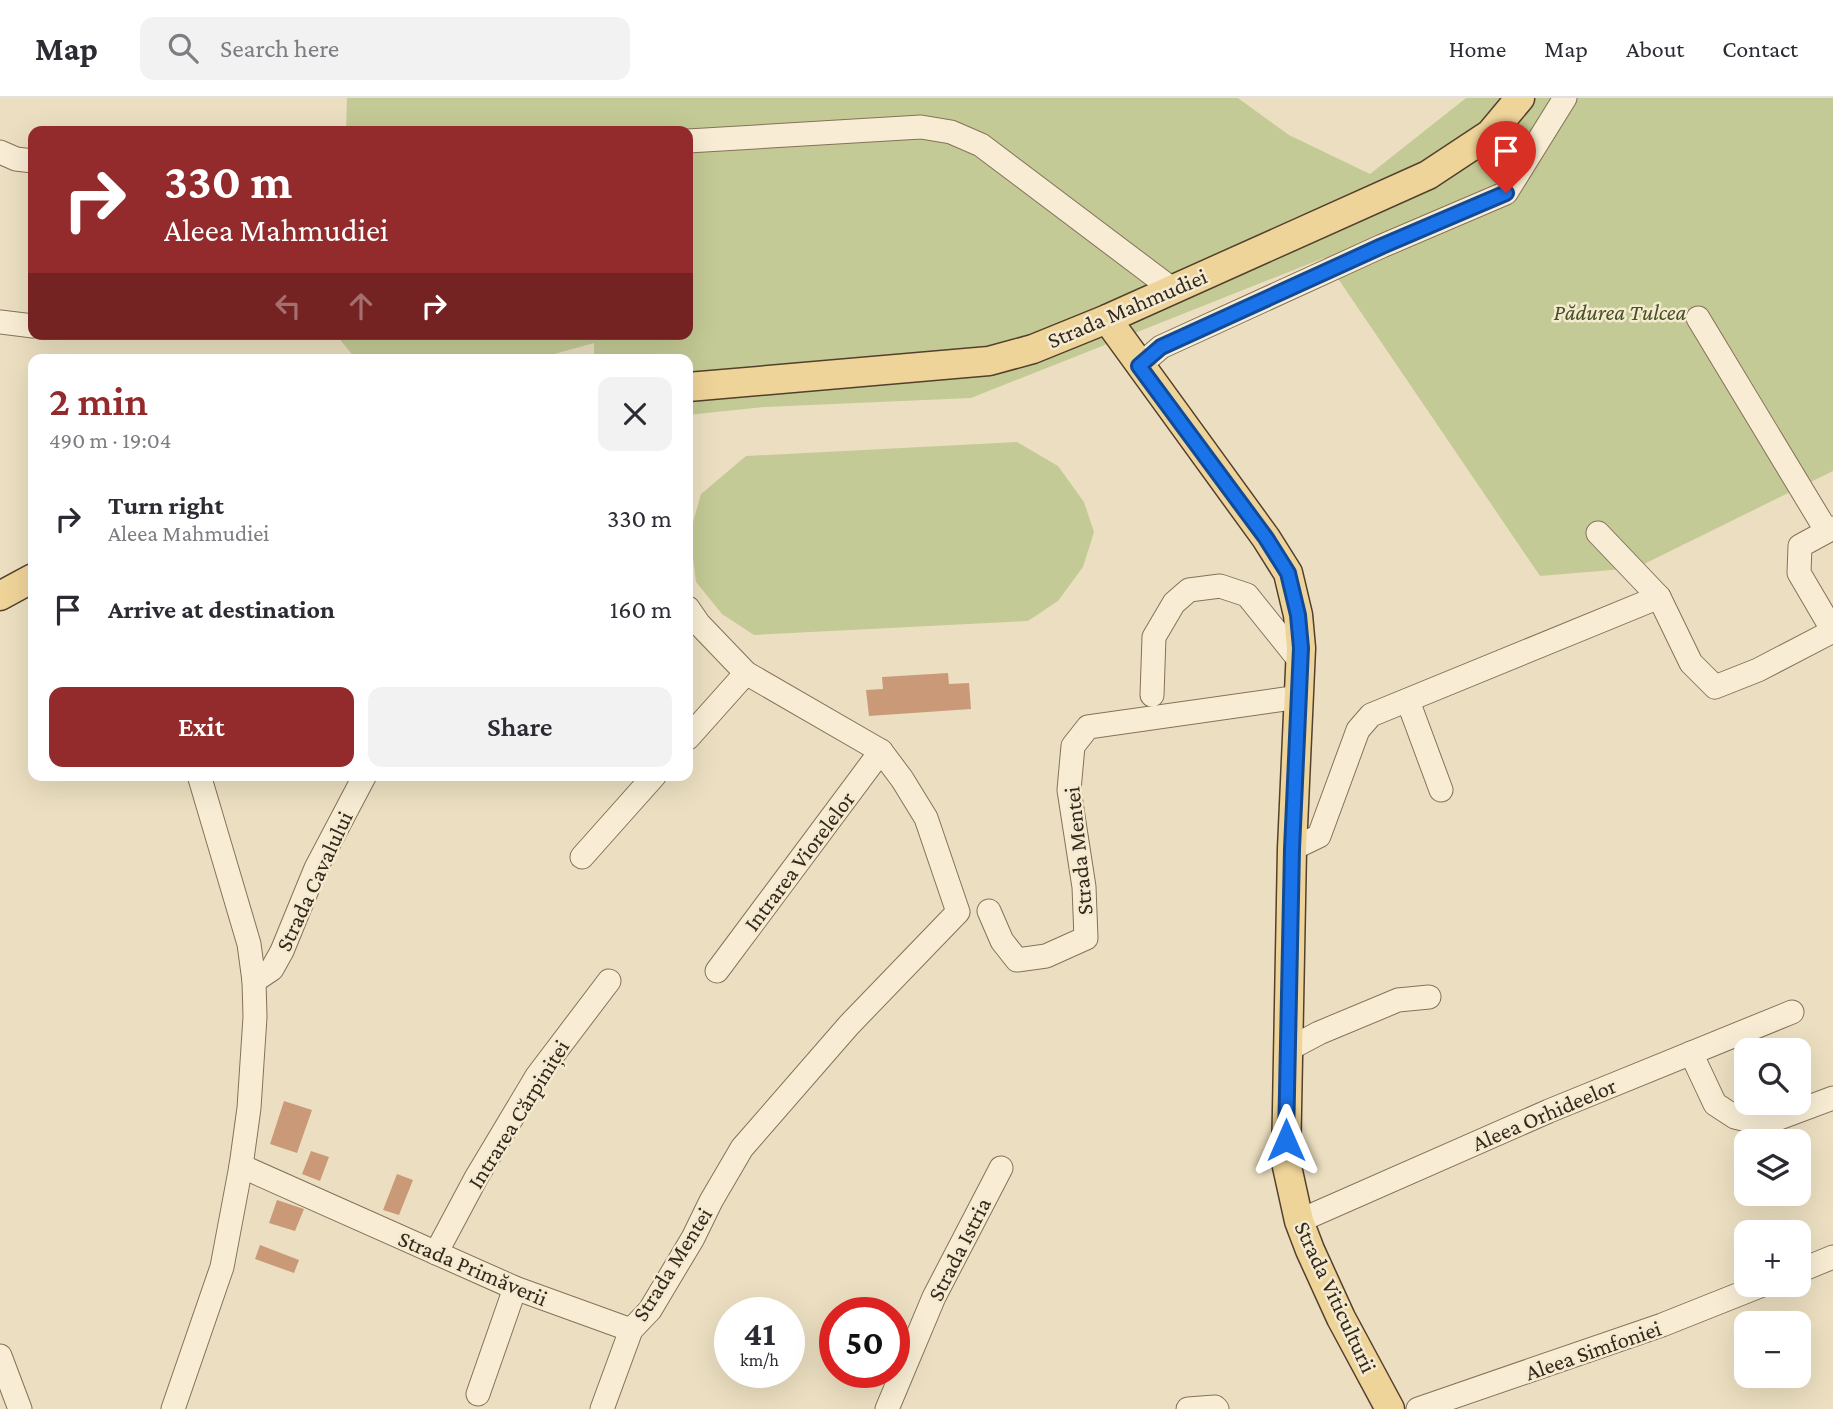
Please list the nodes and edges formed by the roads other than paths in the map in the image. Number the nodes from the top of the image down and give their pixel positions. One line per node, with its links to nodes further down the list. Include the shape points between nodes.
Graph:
1 (1520, 98): 6 (main road, Strada Mahmudiei, via 1490,134 1428,176)
2 (1565, 98): 11 (street, via 1506,193 1161,347)
3 (693, 141): 6 (street, via 921,127 951,132 981,145)
4 (0, 152): 5 (street)
5 (28, 161)
6 (1172, 289): 8 (main road, Strada Mahmudiei)
7 (1698, 318): 13 (street)
8 (1107, 319): 11 (main road, Strada Viticulturii); 12 (main road, Strada Mahmudiei, via 989,361)
9 (0, 322): 10 (street)
10 (28, 325)
11 (1139, 366): 20 (main road, Strada Viticulturii, via 1288,573 1298,615)
12 (693, 387)
13 (1830, 529): 19 (street, via 1800,546 1799,573)
14 (1598, 533): 17 (street)
15 (28, 581): 16 (main road)
16 (0, 596)
17 (1658, 597): 19 (street, via 1691,663 1715,687); 24 (street)
18 (693, 615): 21 (street)
19 (1833, 631)
20 (1300, 661): 22 (street, via 1247,594 1220,586 1189,590 1174,603 1154,637); 23 (main road, Strada Viticulturii)
21 (746, 673): 25 (street); 26 (street)
22 (1152, 695)
23 (1299, 697): 31 (main road, Strada Viticulturii); 33 (street, Strada Mentei, via 1088,727 1073,746 1069,789 1084,887 1086,938 1046,956 1017,960)
24 (1408, 701): 30 (street); 31 (street, via 1371,715 1358,730 1319,836)
25 (693, 732)
26 (881, 751): 34 (street, Intrarea Viorelelor); 48 (street, Strada Mentei, via 926,818 958,912 849,1025 742,1148 650,1310)
27 (201, 781): 35 (street, via 249,944)
28 (362, 781): 35 (street, Strada Cavalului, via 316,868 282,951 272,969)
29 (650, 781): 32 (street)
30 (1441, 790)
31 (1292, 849): 39 (main road, Strada Viticulturii)
32 (582, 858)
33 (989, 911)
34 (717, 971)
35 (254, 981): 42 (street, via 249,1108)
36 (609, 981): 45 (street, Intrarea Cărpiniței, via 537,1076)
37 (1429, 997): 39 (street, via 1398,1000)
38 (1791, 1012): 40 (street, Aleea Orhideelor)
39 (1287, 1050): 44 (main road, Strada Viticulturii, via 1286,1162)
40 (1691, 1053): 41 (street, via 1715,1104 1735,1117 1759,1123); 44 (street, Aleea Orhideelor)
41 (1833, 1098)
42 (241, 1166): 45 (street, Strada Primăverii); 53 (street, via 222,1267)
43 (1001, 1168): 55 (street, Strada Istria, via 934,1297)
44 (1299, 1221): 57 (main road, Strada Viticulturii, via 1341,1318)
45 (436, 1253): 46 (street, Strada Primăverii)
46 (515, 1288): 48 (street, Strada Primăverii); 50 (street)
47 (1734, 1296): 58 (street, Aleea Simfoniei)
48 (631, 1330): 54 (street)
49 (0, 1356): 52 (street)
50 (478, 1394)
51 (1190, 1408): 56 (street)
52 (20, 1409)
53 (173, 1409)
54 (602, 1409)
55 (887, 1409)
56 (1217, 1409)
57 (1390, 1409)
58 (1419, 1409)

